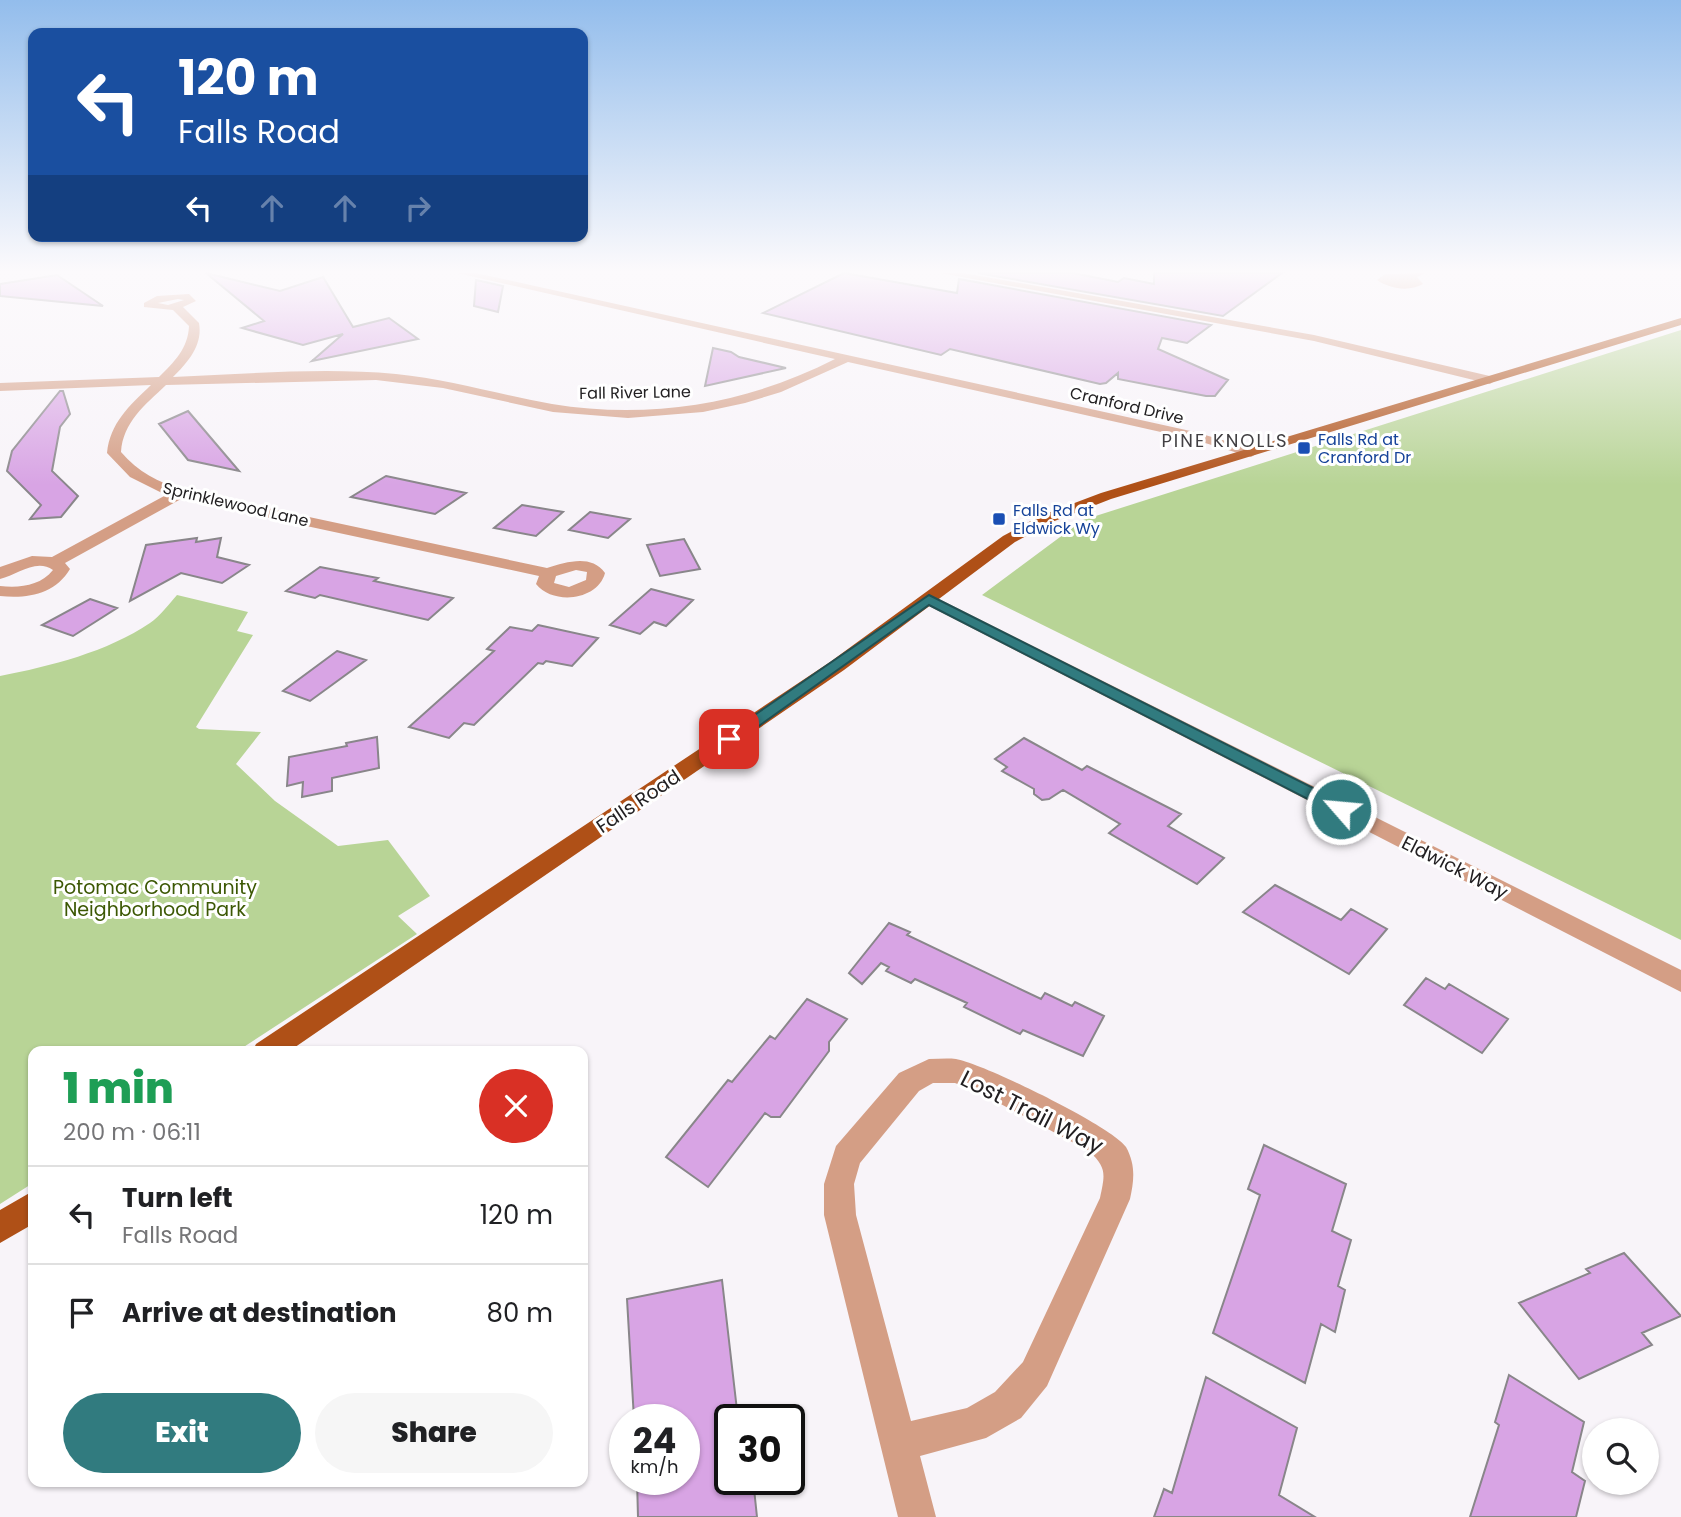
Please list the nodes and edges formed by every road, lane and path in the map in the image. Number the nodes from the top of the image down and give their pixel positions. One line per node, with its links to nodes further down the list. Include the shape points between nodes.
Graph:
1 (191, 344): 7 (street, Sprinklewood Lane)
2 (777, 344): 5 (street, Cranford Drive)
3 (1338, 344): 6 (street)
4 (1607, 344): 6 (main road, Falls Road)
5 (845, 359): 7 (street, Fall River Lane, via 759,397 648,412 556,408 450,385 378,376); 9 (street, Cranford Drive, via 1195,436)
6 (1490, 380): 9 (main road, Falls Road)
7 (159, 381): 8 (street, Fall River Lane); 10 (street, Sprinklewood Lane, via 123,421 115,434 114,453 139,479)
8 (0, 387)
9 (1251, 453): 15 (main road, Falls Road, via 1106,496 1046,519 987,554)
10 (179, 494): 11 (street); 12 (street, Sprinklewood Lane)
11 (54, 562): 13 (street, via 22,564); 14 (street, via 62,569 60,574 44,585 20,592)
12 (548, 573)
13 (0, 574)
14 (0, 591)
15 (929, 599): 16 (street, Eldwick Way); 17 (main road, Falls Road)
16 (1681, 982)
17 (275, 1046)
18 (28, 1209): 19 (main road)
19 (0, 1228)
20 (900, 1442): 20 (street, Lost Trail Way, via 840,1215 839,1184 847,1156 909,1082 929,1071 956,1071 1099,1141 1114,1155 1119,1177 1115,1199 1035,1374 1007,1405 973,1424); 21 (street, Lost Trail Way)
21 (917, 1517)

